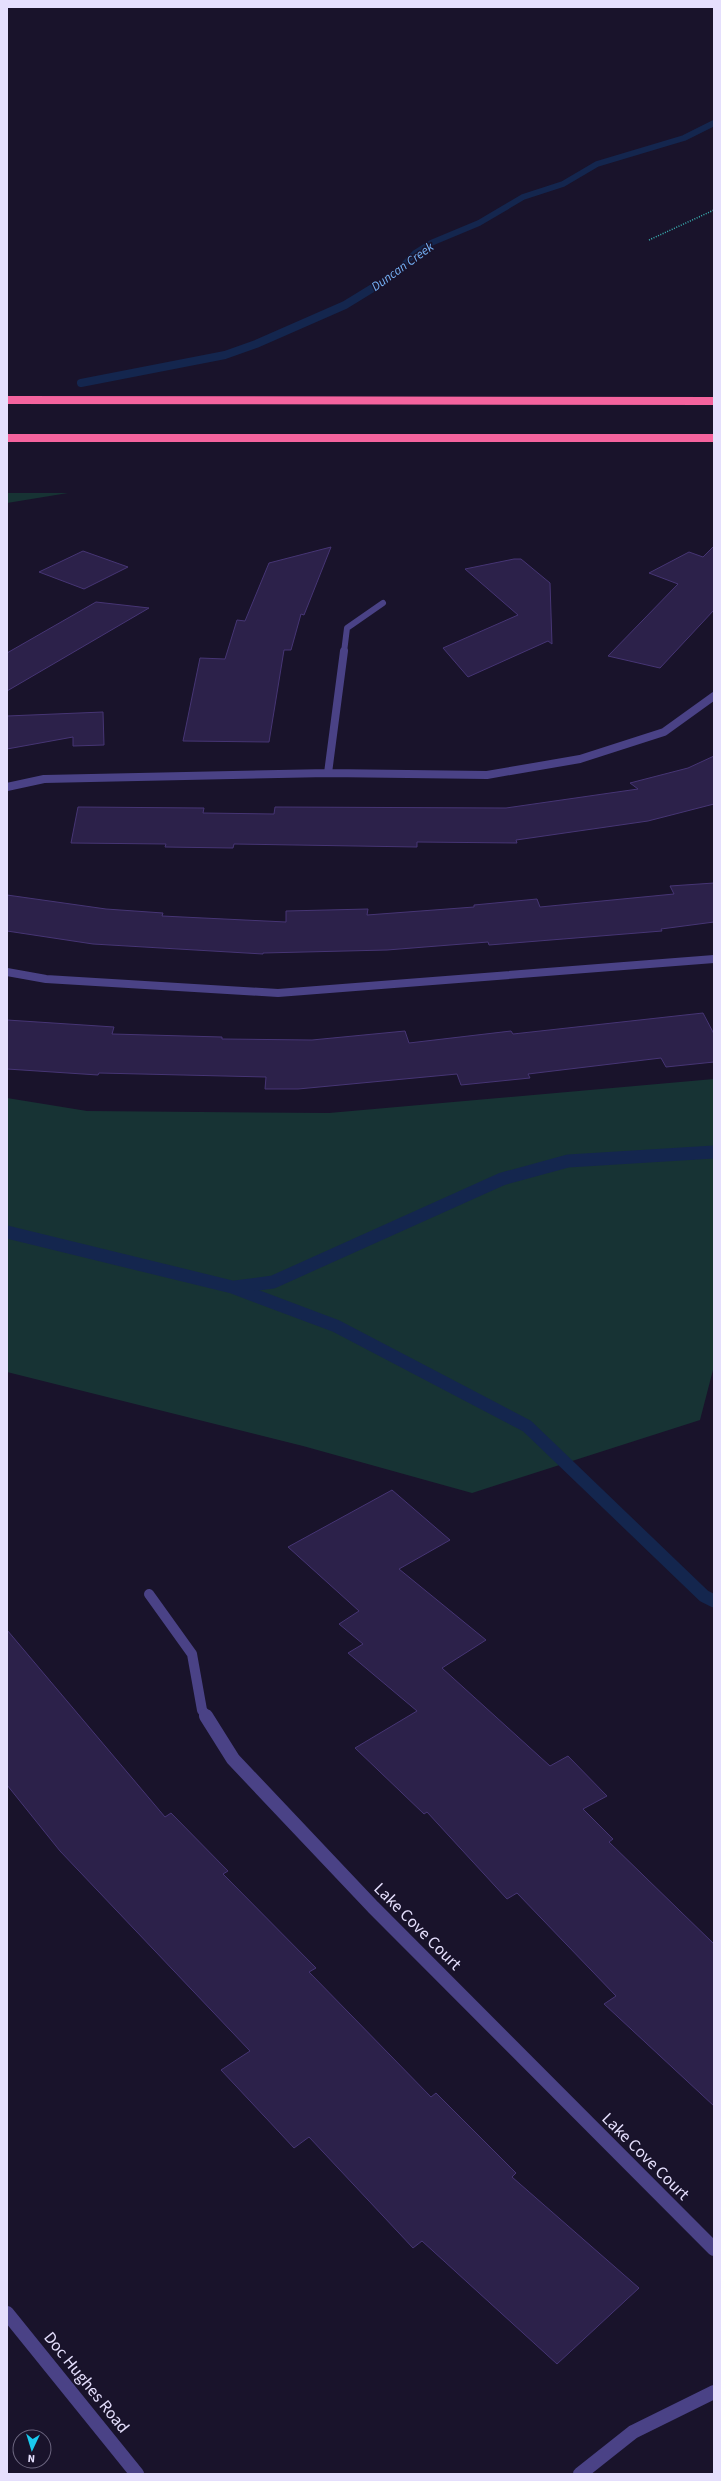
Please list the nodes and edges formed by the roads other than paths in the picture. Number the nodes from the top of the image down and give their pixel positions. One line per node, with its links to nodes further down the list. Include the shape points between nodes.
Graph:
1 (7, 400): 2 (highway)
2 (714, 401)
3 (7, 438): 4 (highway)
4 (714, 438)
5 (383, 603): 7 (street, via 348,628)
6 (714, 696): 7 (street, via 664,732 580,759 487,775)
7 (328, 772): 8 (street, via 44,779)
8 (7, 787)
9 (714, 959): 10 (street, via 278,993 46,979)
10 (7, 972)
11 (149, 1594): 12 (street, Lake Cove Court, via 192,1654 202,1710 233,1759 373,1907)
12 (714, 2249)
13 (7, 2313): 15 (street, Doc Hughes Road)
14 (714, 2392): 16 (street, via 633,2432)
15 (137, 2474)
16 (580, 2474)

